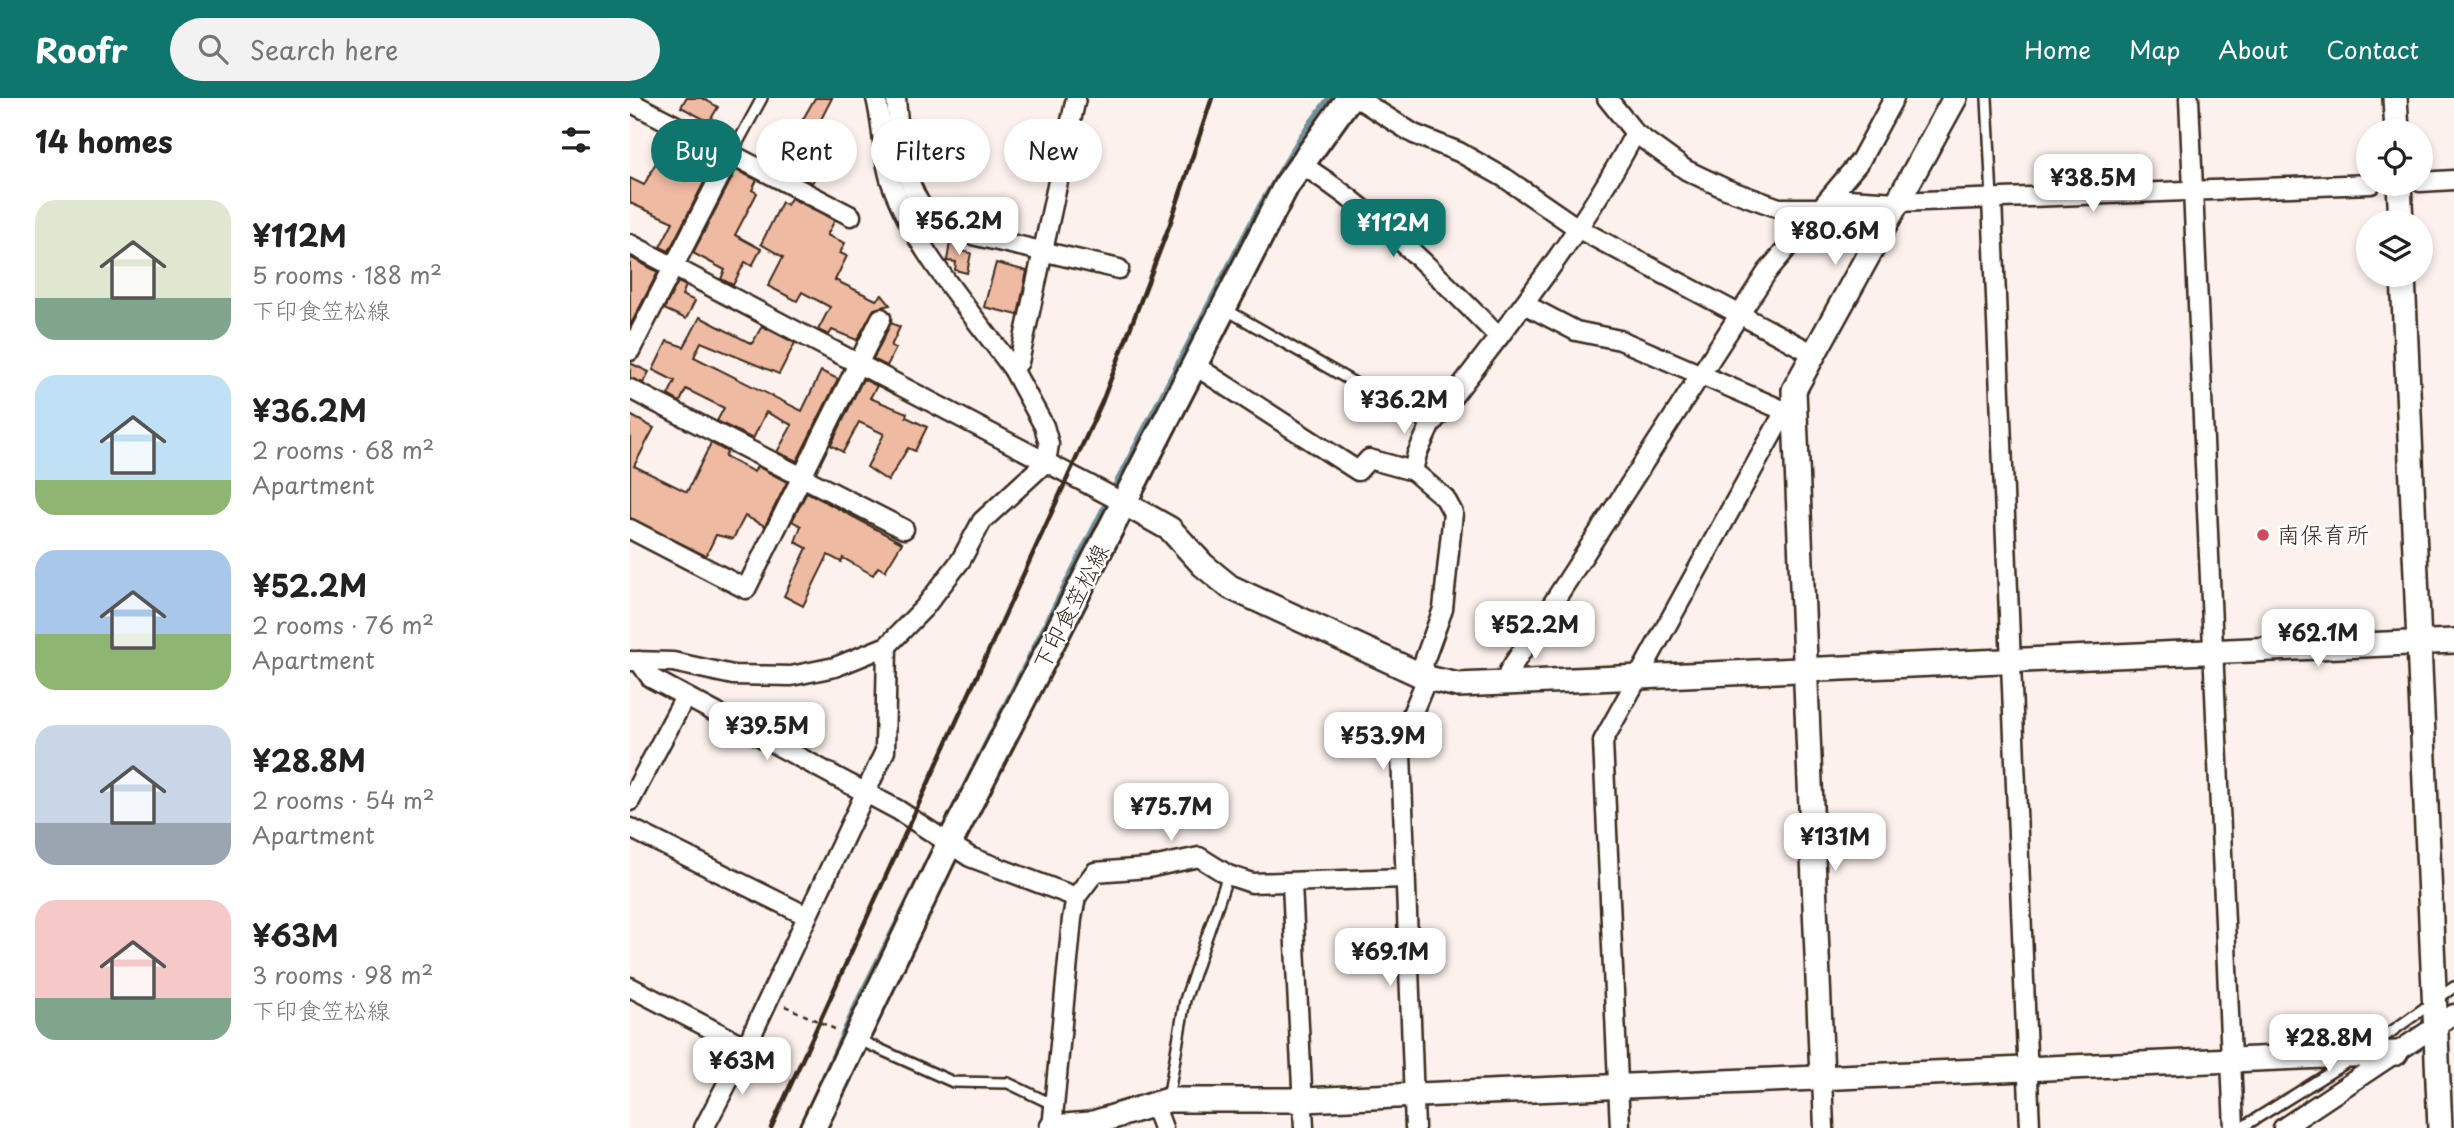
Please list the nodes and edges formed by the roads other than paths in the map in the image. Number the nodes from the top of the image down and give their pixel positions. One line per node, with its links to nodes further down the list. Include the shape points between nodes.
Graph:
1 (762, 98): 17 (lane)
2 (876, 98): 44 (street, via 890,179 903,212)
3 (896, 98): 31 (street, via 907,167 916,196 931,219 942,228)
4 (1076, 98): 31 (street)
5 (1349, 98): 19 (main road, 下印食笠松線)
6 (1357, 98): 29 (street, via 1414,134 1505,178)
7 (1606, 98): 16 (street)
8 (1894, 98): 27 (street, via 1860,161)
9 (1955, 98): 26 (street)
10 (1987, 98): 25 (lane)
11 (2189, 98): 24 (street)
12 (2395, 98): 15 (street)
13 (630, 102): 14 (street)
14 (662, 119)
15 (2396, 119)
16 (1634, 133): 27 (street, via 1686,170 1726,189 1779,208); 29 (street, via 1604,193)
17 (742, 135)
18 (742, 161): 28 (street)
19 (1301, 164): 36 (main road, 下印食笠松線); 39 (street, via 1390,228)
20 (2454, 180): 21 (street)
21 (2433, 181)
22 (717, 182): 32 (street)
23 (2356, 185): 24 (street)
24 (2194, 191): 25 (street); 58 (street)
25 (1992, 199): 26 (street); 60 (street)
26 (1897, 202): 27 (street); 41 (street)
27 (1827, 203): 37 (street, via 1767,272)
28 (851, 216)
29 (1579, 229): 35 (street); 37 (street)
30 (630, 244): 32 (street)
31 (1041, 251): 33 (street); 44 (street, via 1019,362)
32 (674, 267): 40 (street); 42 (street)
33 (1119, 269)
34 (2404, 287): 56 (street)
35 (1524, 304): 39 (street); 45 (street, via 1576,331 1620,340)
36 (1224, 308): 43 (main road, 下印食笠松線); 48 (lane)
37 (1739, 314): 41 (street); 45 (street)
38 (881, 318): 42 (street)
39 (1499, 337): 48 (street)
40 (630, 351)
41 (1814, 354): 47 (street, via 1794,390)
42 (859, 364): 49 (street); 51 (street)
43 (1194, 365): 50 (street, via 1358,471 1368,460); 52 (main road, 下印食笠松線)
44 (1013, 369): 49 (street, via 1044,426 1049,444)
45 (1700, 374): 47 (street); 64 (street, via 1509,671)
46 (630, 389): 51 (street)
47 (1789, 411): 61 (street); 63 (street)
48 (1430, 426): 50 (street)
49 (1046, 462): 52 (street); 57 (street, via 982,521 961,561)
50 (1413, 471): 62 (street, via 1445,498 1453,513 1443,609 1423,664)
51 (802, 475): 53 (street); 54 (street, via 746,589)
52 (1121, 501): 62 (street, via 1170,528 1230,587); 69 (main road, 下印食笠松線)
53 (904, 529)
54 (630, 530)
55 (2454, 641): 56 (street)
56 (2420, 643): 58 (street); 77 (street)
57 (887, 646): 59 (street, via 835,667 791,677 733,676 673,662); 66 (street, via 885,751)
58 (2213, 652): 60 (street); 84 (street)
59 (635, 661): 65 (street, via 651,678)
60 (2009, 661): 61 (street); 85 (street)
61 (1804, 670): 63 (street); 86 (street)
62 (1427, 678): 64 (street, via 1458,685); 71 (street, via 1401,753)
63 (1638, 678): 64 (street); 87 (street, via 1603,741)
64 (1506, 684)
65 (685, 697): 66 (street); 67 (street)
66 (867, 792): 69 (street); 74 (street)
67 (630, 801)
68 (630, 828): 74 (street)
69 (947, 840): 73 (street, via 970,857); 79 (main road, 下印食笠松線)
70 (1228, 875): 72 (street, via 1252,883); 73 (street, via 1199,857 1148,868 1095,872); 90 (lane, via 1185,1000)
71 (1405, 878): 72 (street); 88 (street)
72 (1292, 884): 89 (street)
73 (1076, 897): 91 (street)
74 (807, 916): 80 (street)
75 (630, 986): 80 (street)
76 (2454, 987): 77 (lane)
77 (2435, 1000): 78 (street); 83 (lane)
78 (2445, 1020): 81 (street); 82 (street)
79 (854, 1038): 91 (lane, via 953,1082 1009,1083); 93 (main road, 下印食笠松線)
80 (746, 1048): 92 (street)
81 (2445, 1049): 103 (street)
82 (2396, 1053): 83 (street); 102 (street)
83 (2360, 1054): 84 (street); 101 (lane)
84 (2231, 1059): 85 (street); 100 (street)
85 (2027, 1069): 86 (street); 99 (street)
86 (1822, 1077): 87 (street); 98 (street)
87 (1618, 1087): 88 (street); 97 (street)
88 (1414, 1095): 89 (street); 96 (street)
89 (1303, 1100): 90 (street); 95 (street)
90 (1161, 1102): 91 (street, via 1090,1124); 94 (street)
91 (1053, 1120)
92 (704, 1128)
93 (813, 1128)
94 (1163, 1128)
95 (1304, 1128)
96 (1415, 1128)
97 (1620, 1128)
98 (1824, 1128)
99 (2030, 1128)
100 (2234, 1128)
101 (2241, 1128)
102 (2283, 1128)
103 (2440, 1128)

